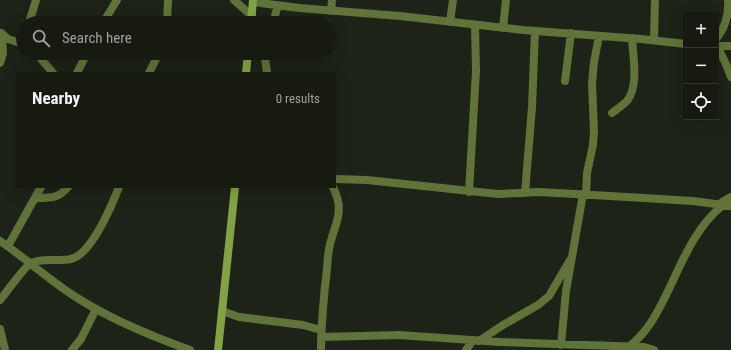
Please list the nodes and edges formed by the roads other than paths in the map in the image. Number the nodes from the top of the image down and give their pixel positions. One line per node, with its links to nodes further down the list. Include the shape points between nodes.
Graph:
1 (36, 0): 13 (street)
2 (117, 0): 14 (street)
3 (168, 0): 15 (street)
4 (234, 0): 16 (street)
5 (332, 0): 12 (street)
6 (453, 0): 19 (street)
7 (506, 0): 21 (street)
8 (655, 0): 28 (street)
9 (728, 0): 26 (street, via 727,20)
10 (253, 1): 11 (street); 17 (street)
11 (278, 5): 12 (street); 18 (street)
12 (331, 11): 19 (street)
13 (32, 16)
14 (107, 16)
15 (168, 16)
16 (248, 16)
17 (252, 16)
18 (275, 16)
19 (450, 22): 20 (street)
20 (476, 24): 21 (street); 54 (street)
21 (503, 28): 22 (street)
22 (535, 31): 24 (street); 55 (street)
23 (1, 33): 29 (street, via 8,39); 39 (street, via 3,54)
24 (571, 34): 25 (street); 46 (street)
25 (599, 36): 27 (street); 56 (street, via 592,83 593,145)
26 (719, 37)
27 (632, 38): 28 (street); 47 (street, via 635,69 631,90 628,100)
28 (654, 40): 30 (street)
29 (16, 41)
30 (683, 44)
31 (719, 44): 32 (street)
32 (731, 46)
33 (718, 48): 45 (street)
34 (42, 60): 40 (street)
35 (84, 60): 41 (street)
36 (156, 60): 42 (street)
37 (247, 60): 43 (street)
38 (265, 60): 44 (street)
39 (0, 63)
40 (52, 72)
41 (78, 72)
42 (150, 72)
43 (246, 72)
44 (267, 72)
45 (731, 75)
46 (565, 81)
47 (612, 113)
48 (336, 179): 54 (street, via 367,180)
49 (40, 188): 57 (street)
50 (67, 188): 57 (street, via 58,196)
51 (119, 188): 62 (street, via 102,225 78,256)
52 (235, 188): 65 (street)
53 (333, 188): 67 (street, via 339,203 339,212 329,249)
54 (469, 192): 55 (street)
55 (525, 193): 56 (street)
56 (585, 195): 59 (street); 61 (street)
57 (35, 198): 60 (street)
58 (731, 198): 59 (street)
59 (724, 205): 70 (street, via 711,214 703,224 650,324)
60 (3, 246): 62 (street)
61 (572, 256): 68 (street, via 549,296 538,305); 69 (street)
62 (30, 263): 63 (street); 64 (street)
63 (0, 300)
64 (96, 309): 72 (street, via 81,339); 73 (street, via 111,318)
65 (222, 312): 67 (street, via 239,317 303,325); 74 (street)
66 (0, 329): 71 (street)
67 (321, 334): 68 (street, via 399,335); 75 (street)
68 (476, 340): 69 (street); 76 (street)
69 (561, 345): 70 (street)
70 (629, 347): 77 (street)
71 (5, 350)
72 (72, 350)
73 (190, 350)
74 (218, 350)
75 (321, 350)
76 (466, 350)
77 (654, 350)

